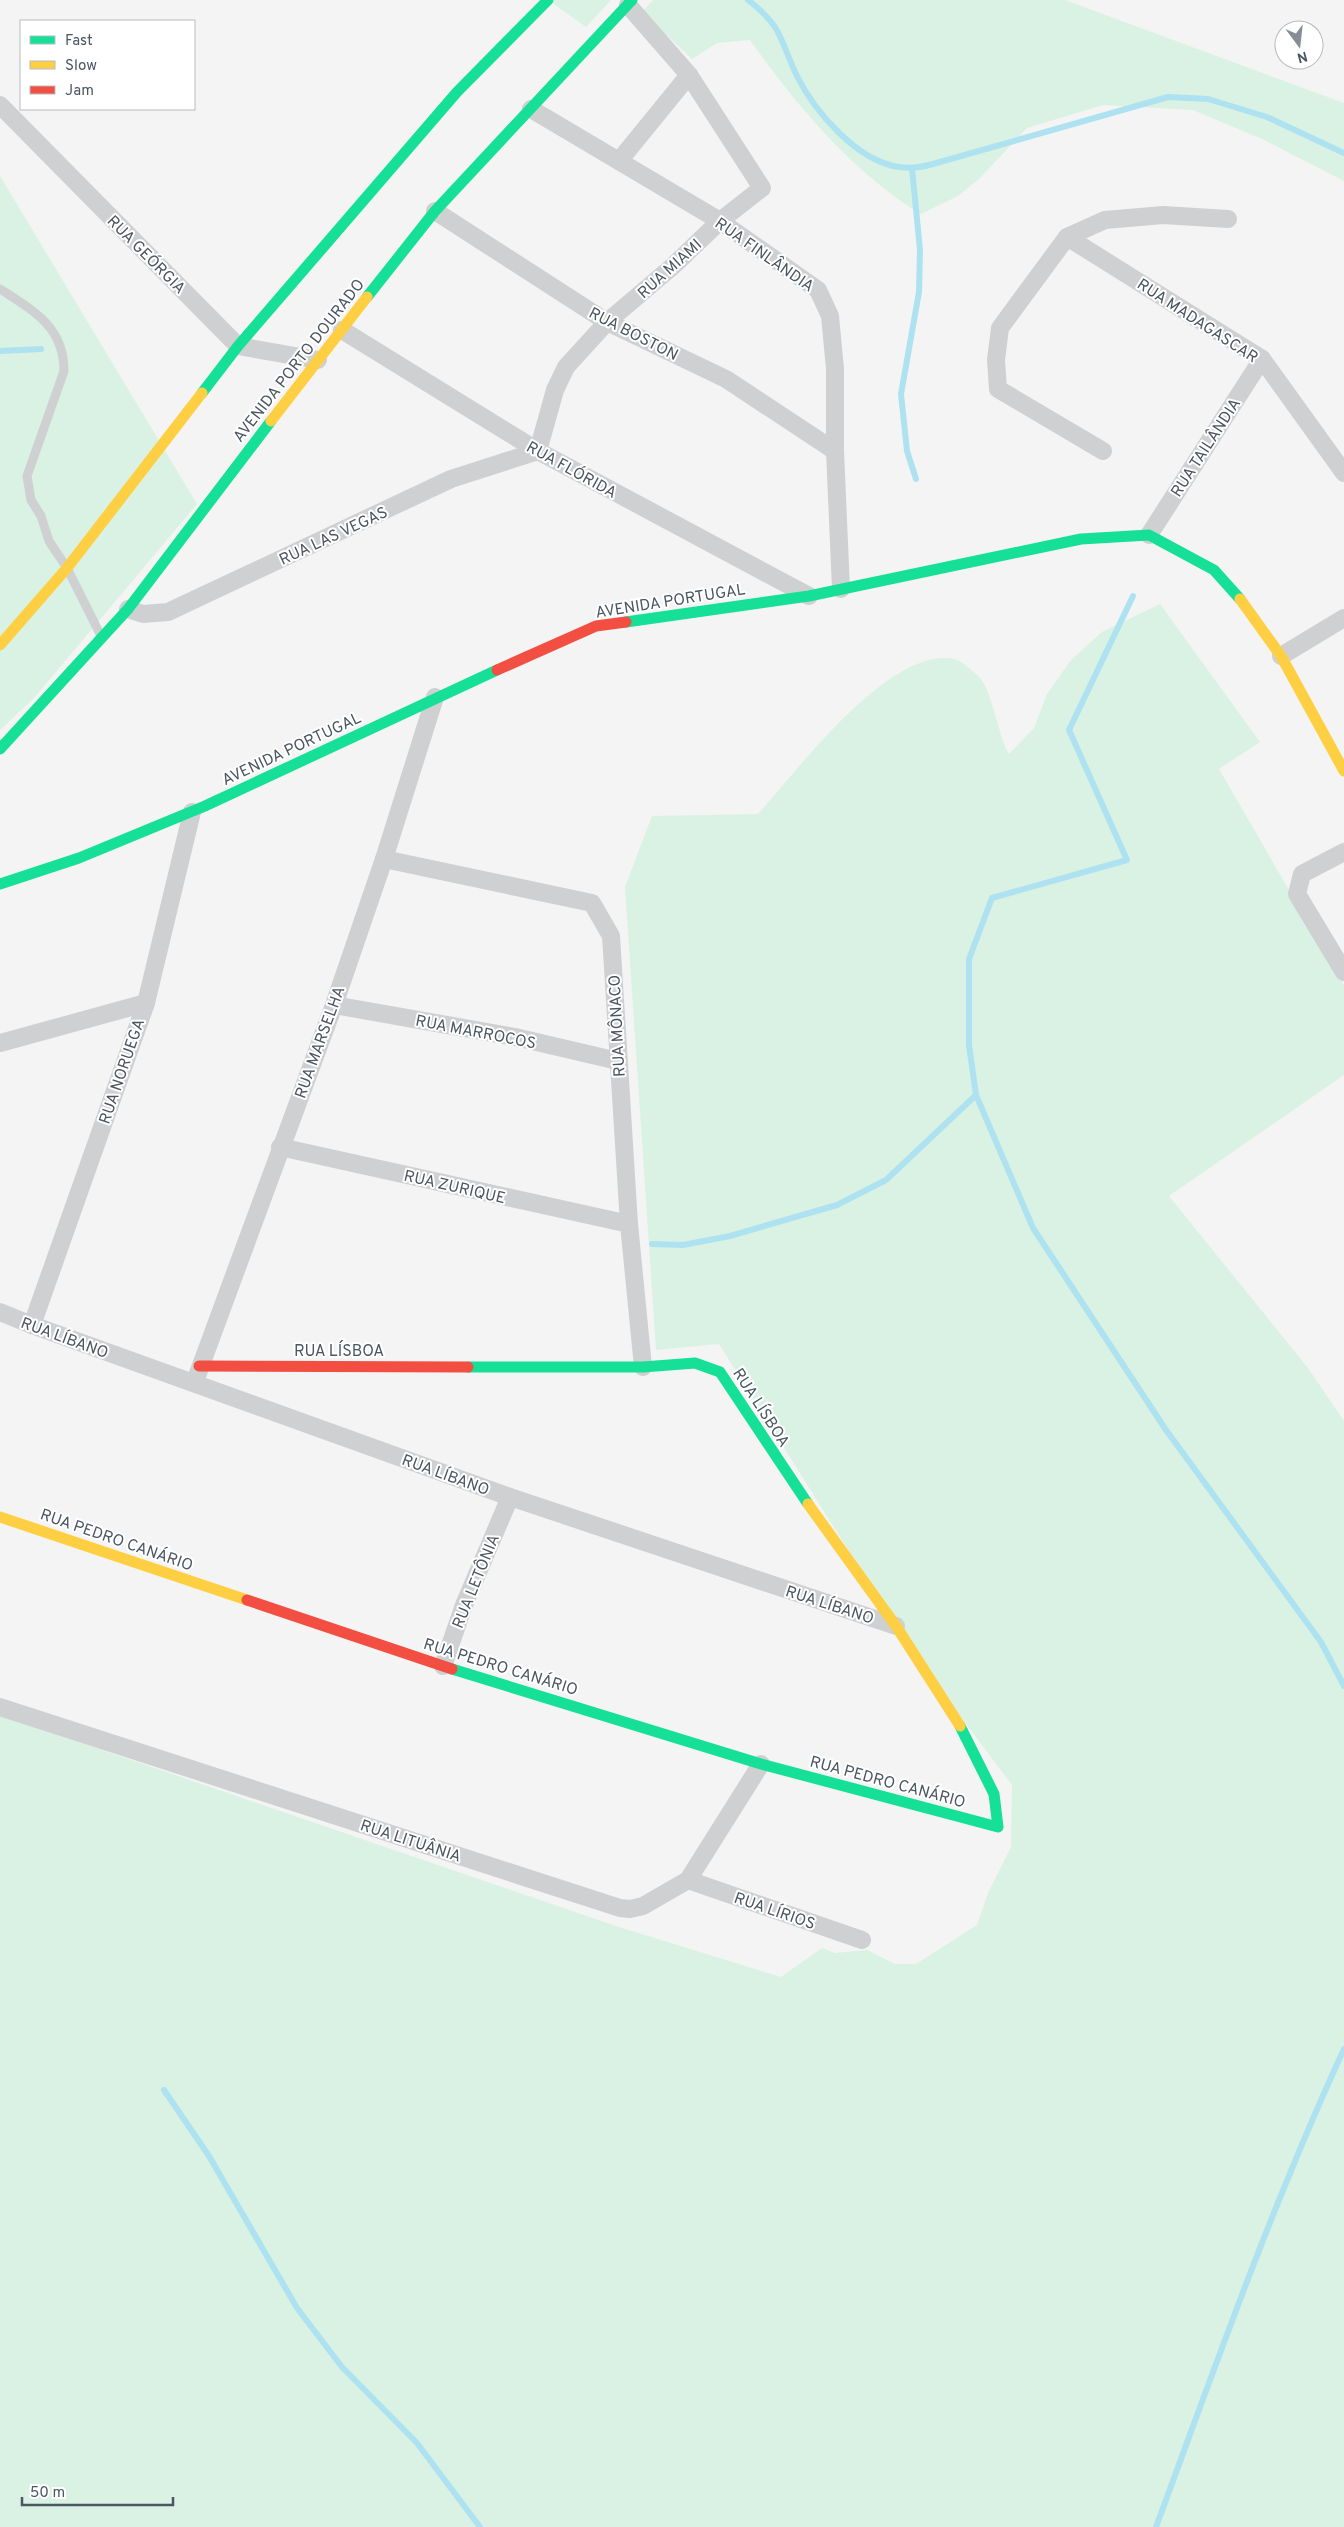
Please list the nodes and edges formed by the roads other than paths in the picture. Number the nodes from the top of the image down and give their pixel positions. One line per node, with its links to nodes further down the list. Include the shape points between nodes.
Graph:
1 (548, 0): 14 (street, via 457,92)
2 (630, 2): 3 (street, RUA MIAMI); 5 (street, AVENIDA PORTO DOURADO)
3 (689, 75): 6 (street); 9 (street, RUA MIAMI, via 762,188)
4 (0, 105): 14 (street, RUA GEÓRGIA)
5 (531, 109): 6 (street, RUA FINLÂNDIA); 7 (street, AVENIDA PORTO DOURADO)
6 (619, 161): 9 (street, RUA FINLÂNDIA)
7 (435, 211): 12 (street, RUA BOSTON); 13 (street, AVENIDA PORTO DOURADO)
8 (1228, 219): 10 (street, via 1163,215 1105,220)
9 (720, 221): 12 (street, RUA MIAMI); 19 (street, RUA FINLÂNDIA, via 818,290 830,316 835,369)
10 (1067, 237): 15 (street, RUA MADAGASCAR); 17 (street, via 1000,328 996,360 998,389)
11 (0, 289): 22 (lane, via 37,313 56,335 64,353 64,371 27,476 31,500 41,516 48,541)
12 (607, 322): 18 (street, RUA MIAMI, via 566,367 555,390); 19 (street, RUA BOSTON, via 726,379)
13 (342, 330): 16 (street, AVENIDA PORTO DOURADO); 18 (street, RUA FLÓRIDA)
14 (238, 346): 16 (street); 22 (street)
15 (1262, 359): 20 (street, RUA MADAGASCAR); 21 (street, RUA TAILÂNDIA)
16 (318, 360): 25 (street, AVENIDA PORTO DOURADO)
17 (1103, 450)
18 (538, 451): 24 (street, RUA FLÓRIDA); 25 (street, RUA LAS VEGAS, via 451,479 168,612 143,614)
19 (836, 451): 23 (street, RUA FINLÂNDIA)
20 (1344, 473)
21 (1149, 535): 23 (street, AVENIDA PORTUGAL, via 1081,539); 29 (street, via 1214,570 1231,587)
22 (67, 568): 27 (lane); 28 (street)
23 (841, 589): 24 (street, AVENIDA PORTUGAL)
24 (809, 596): 30 (street, AVENIDA PORTUGAL, via 596,626)
25 (128, 609): 27 (street, AVENIDA PORTO DOURADO)
26 (1344, 618): 29 (street)
27 (102, 638): 31 (street, AVENIDA PORTO DOURADO)
28 (0, 645)
29 (1281, 656): 32 (street)
30 (436, 697): 33 (street, AVENIDA PORTUGAL); 35 (street, RUA MARSELHA)
31 (0, 749)
32 (1344, 771)
33 (192, 812): 36 (street, AVENIDA PORTUGAL, via 79,858); 38 (street, RUA NORUEGA)
34 (1344, 852): 37 (street, via 1302,874 1298,894)
35 (384, 859): 39 (street, RUA MARSELHA); 41 (street, RUA MÔNACO, via 592,903 611,936)
36 (0, 884)
37 (1344, 972)
38 (146, 1002): 40 (street); 45 (street, RUA NORUEGA)
39 (334, 1005): 41 (street, RUA MARROCOS, via 515,1036); 42 (street, RUA MARSELHA)
40 (0, 1043)
41 (618, 1061): 43 (street, RUA MÔNACO)
42 (280, 1147): 43 (street, RUA ZURIQUE); 46 (street, RUA MARSELHA)
43 (630, 1224): 47 (street, RUA MÔNACO)
44 (0, 1313): 45 (street, RUA LÍBANO)
45 (32, 1326): 48 (street, RUA LÍBANO)
46 (199, 1366): 47 (street, RUA LÍSBOA); 48 (street, RUA MARSELHA)
47 (643, 1367): 51 (street, RUA LÍSBOA, via 695,1363 720,1372 796,1488)
48 (196, 1384): 49 (street, RUA LÍBANO)
49 (510, 1497): 51 (street, RUA LÍBANO); 52 (street, RUA LETÔNIA, via 464,1605)
50 (0, 1517): 52 (street, RUA PEDRO CANÁRIO)
51 (896, 1626): 55 (street, RUA LÍSBOA, via 967,1736 994,1794)
52 (443, 1666): 54 (street, RUA PEDRO CANÁRIO)
53 (0, 1707): 56 (street, RUA LITUÂNIA, via 620,1908 643,1906)
54 (761, 1764): 55 (street, RUA PEDRO CANÁRIO); 56 (street, RUA LITUÂNIA)
55 (998, 1827)
56 (688, 1880): 57 (street, RUA LÍRIOS)
57 (862, 1940)

